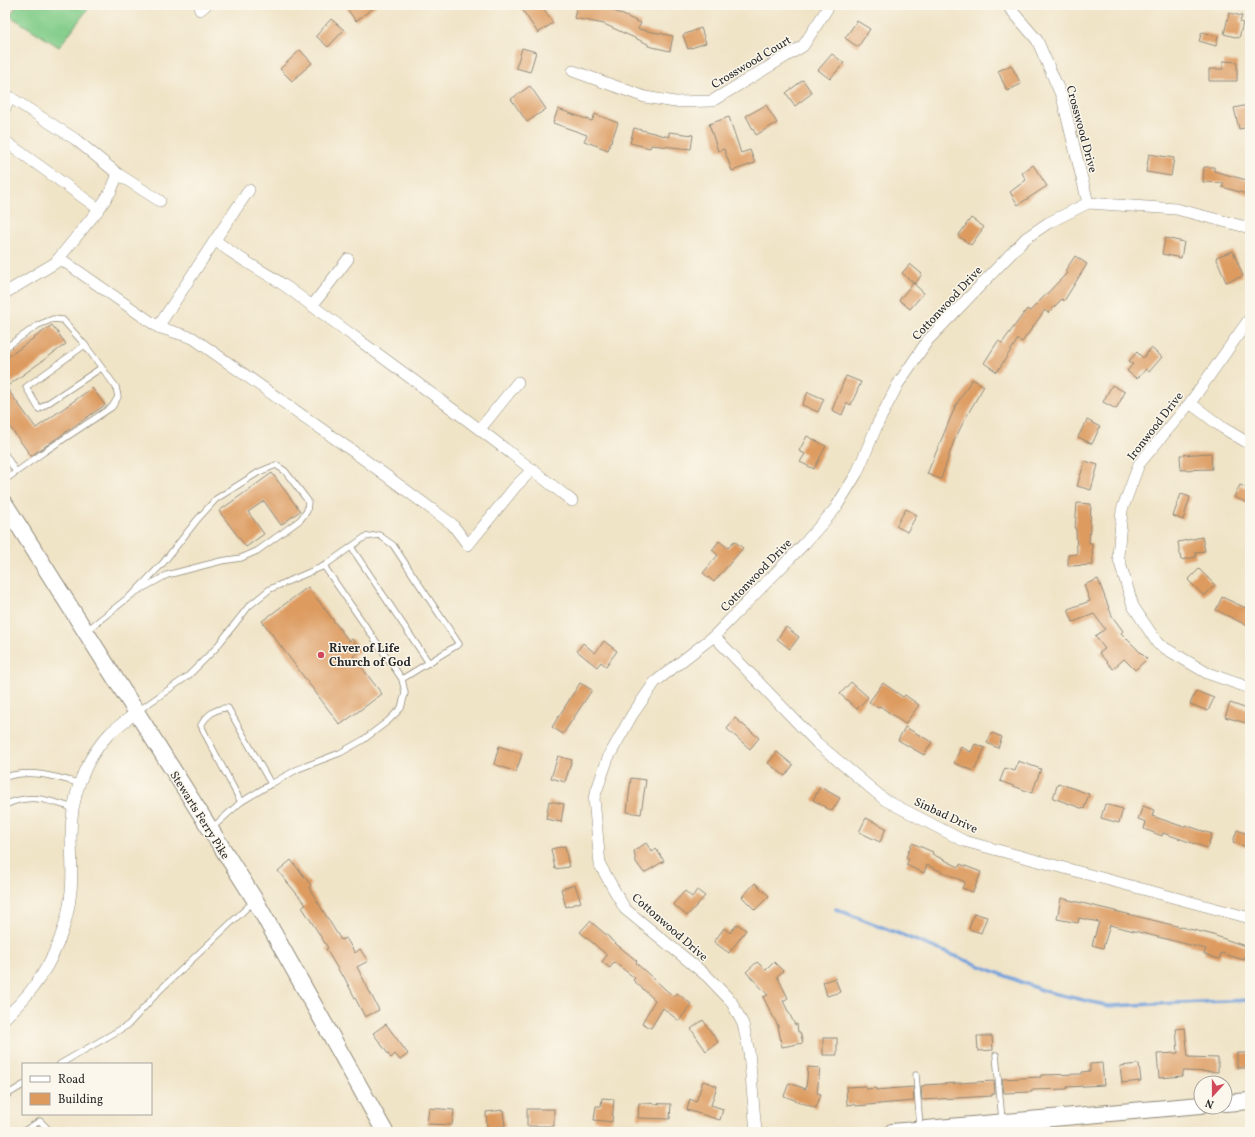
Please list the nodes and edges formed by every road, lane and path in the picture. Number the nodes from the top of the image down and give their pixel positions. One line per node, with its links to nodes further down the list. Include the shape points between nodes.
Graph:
1 (829, 5): 3 (street, Crosswood Court, via 803,46 712,101 675,102 645,97)
2 (1007, 5): 10 (street, Crosswood Drive, via 1037,40 1062,97)
3 (573, 71)
4 (8, 96): 5 (street); 7 (street, via 75,139)
5 (5, 108)
6 (5, 141): 11 (street)
7 (118, 174): 9 (street); 11 (street)
8 (249, 190): 13 (street)
9 (160, 201)
10 (1088, 203): 12 (street, via 1176,209); 37 (street, Cottonwood Drive, via 1048,223 1026,238 928,340 898,384 857,473 835,509)
11 (99, 209): 14 (street)
12 (1250, 228)
13 (215, 240): 17 (street); 19 (street)
14 (58, 259): 16 (street); 19 (street)
15 (348, 259): 17 (street)
16 (5, 292)
17 (312, 306): 25 (street)
18 (1250, 318): 24 (street, Ironwood Drive)
19 (158, 327): 28 (street, via 193,338 452,524 468,545)
20 (85, 345): 21 (lane, via 63,320 53,319 38,325); 22 (lane); 22 (lane, via 26,387 40,409)
21 (5, 348)
22 (101, 368): 29 (lane, via 116,387 118,397 112,407)
23 (518, 382): 25 (street)
24 (1190, 404): 26 (street); 40 (street, Ironwood Drive, via 1139,464 1122,510 1118,556 1133,606 1158,644 1207,673)
25 (480, 429): 28 (street)
26 (1250, 444)
27 (5, 454): 29 (lane)
28 (533, 469): 31 (street)
29 (16, 472): 30 (lane)
30 (5, 480)
31 (572, 501)
32 (5, 504): 36 (main road, Stewarts Ferry Pike)
33 (351, 547): 34 (lane); 38 (lane); 38 (lane, via 365,537 379,535 393,545 459,644)
34 (324, 566): 39 (lane); 41 (lane, via 270,589 249,606 215,649 188,676)
35 (136, 591): 35 (lane, via 167,575 241,558 257,551 300,520 307,512 308,501 285,471 276,464 259,472 216,499 163,563); 36 (lane)
36 (86, 631): 41 (main road, Stewarts Ferry Pike)
37 (714, 636): 50 (street, Sinbad Drive, via 817,744 885,800 964,841); 65 (street, Cottonwood Drive, via 655,682 632,715 608,758 594,798 596,826 600,865 625,909 707,976 731,1001 743,1024 749,1052)
38 (429, 663): 39 (lane)
39 (402, 679): 44 (lane, via 406,693 401,708 388,721 364,740 340,753 298,769)
40 (1250, 688)
41 (136, 712): 43 (street, via 102,742); 48 (main road, Stewarts Ferry Pike)
42 (5, 777): 43 (lane, via 35,773)
43 (78, 783): 47 (street)
44 (271, 784): 45 (lane); 45 (lane, via 228,708 221,707 205,718 201,725)
45 (241, 802): 48 (lane)
46 (5, 805): 47 (lane, via 32,798)
47 (73, 808): 51 (street, via 71,890 64,924 53,954 38,980)
48 (210, 830): 49 (main road, Stewarts Ferry Pike)
49 (255, 900): 53 (lane, via 128,1025); 64 (main road, Stewarts Ferry Pike)
50 (1250, 918)
51 (5, 1018)
52 (996, 1055): 60 (lane)
53 (62, 1063)
54 (916, 1075): 61 (lane)
55 (22, 1086): 56 (lane)
56 (5, 1096)
57 (1250, 1101): 58 (main road)
58 (1233, 1102)
59 (1193, 1107): 60 (main road)
60 (1002, 1123): 61 (main road)
61 (921, 1130): 66 (main road)
62 (22, 1132): 63 (lane, via 40,1121)
63 (51, 1132)
64 (385, 1132)
65 (756, 1132)
66 (892, 1132)

